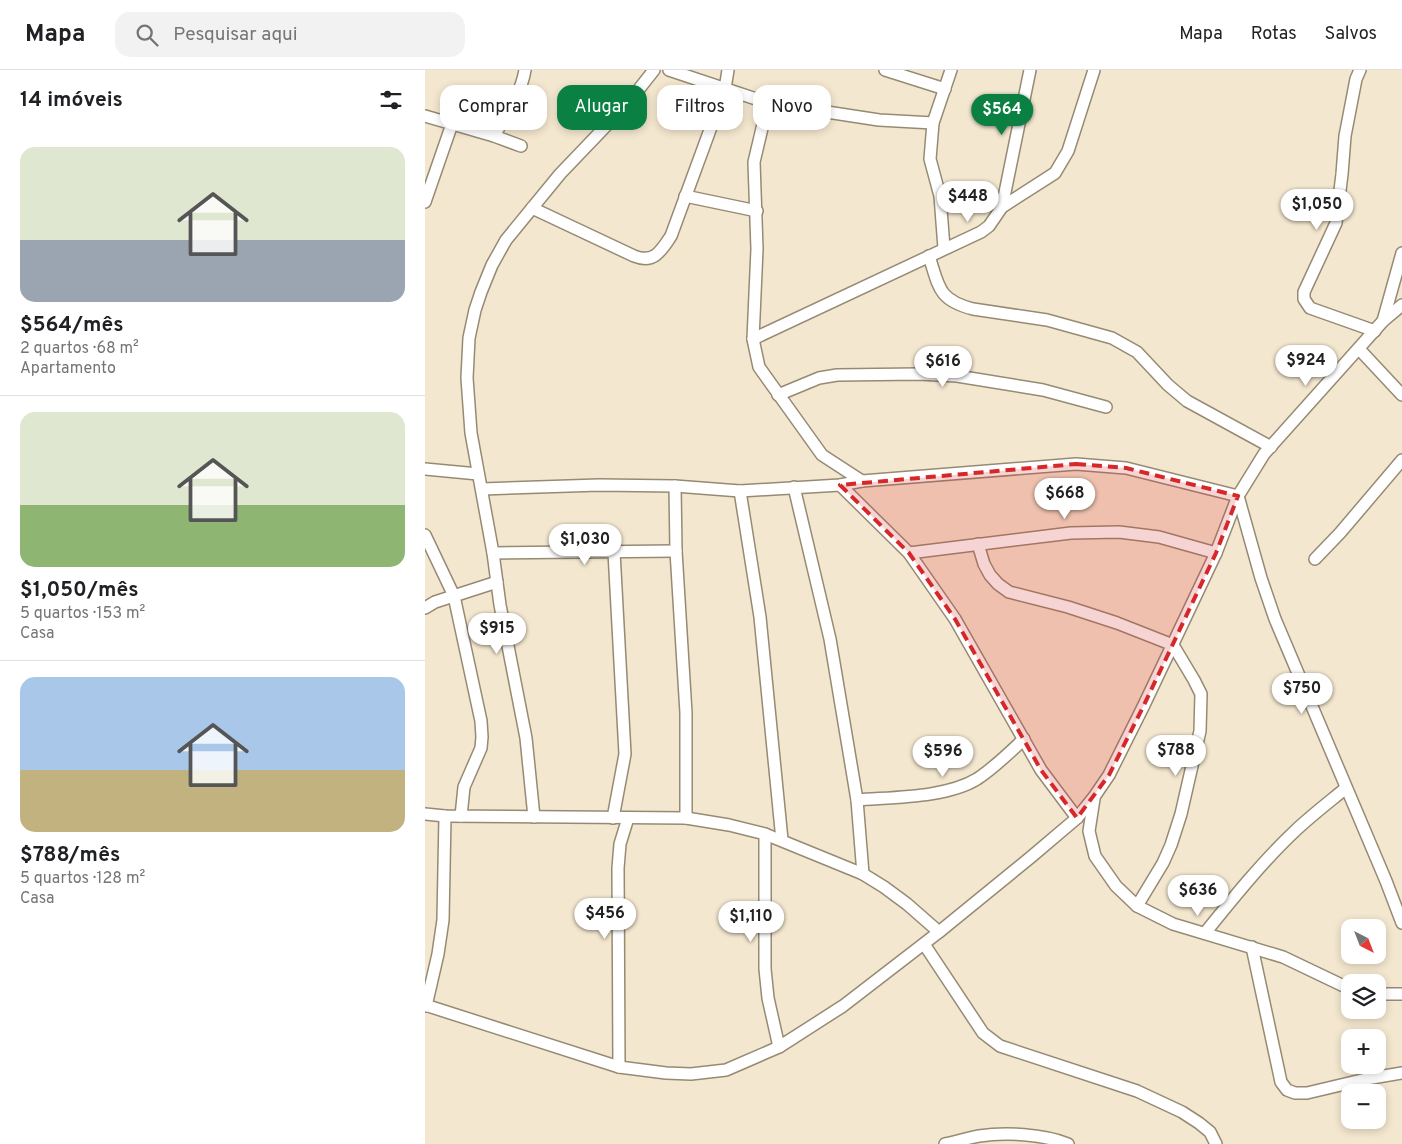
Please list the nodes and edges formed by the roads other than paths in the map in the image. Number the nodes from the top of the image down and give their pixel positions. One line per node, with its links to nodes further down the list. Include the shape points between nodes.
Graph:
1 (525, 70): 21 (street, via 515,101)
2 (654, 70): 26 (street)
3 (669, 70): 10 (street)
4 (728, 70): 11 (street)
5 (885, 70): 12 (street)
6 (951, 70): 12 (street)
7 (1030, 70): 25 (street)
8 (1094, 70): 25 (street, via 1064,161 1055,173)
9 (1359, 70): 33 (street, via 1345,136 1336,223 1304,292 1304,299 1310,308)
10 (713, 85)
11 (726, 85)
12 (945, 89): 16 (street)
13 (831, 113): 16 (street)
14 (425, 116): 15 (street)
15 (440, 120)
16 (933, 123): 28 (street, via 930,159 940,196)
17 (450, 130): 24 (street)
18 (473, 130): 21 (street)
19 (710, 130): 23 (street)
20 (762, 130): 27 (street, via 754,162)
21 (494, 136): 22 (street)
22 (521, 146)
23 (685, 196): 26 (street, via 663,249 642,259); 27 (street)
24 (425, 202)
25 (1002, 207): 28 (street, via 981,232)
26 (532, 208): 42 (street, via 491,264 469,338 467,378)
27 (757, 211): 34 (street)
28 (944, 248): 30 (street)
29 (1402, 253): 32 (street)
30 (929, 256): 34 (street); 39 (street, via 944,297 973,310 1047,320 1111,338 1137,352 1187,400)
31 (1402, 305): 32 (street)
32 (1383, 321): 33 (street)
33 (1375, 331): 35 (street)
34 (753, 338): 36 (street, via 759,367)
35 (1359, 349): 37 (street); 39 (street)
36 (778, 395): 38 (street, via 819,378 837,375 919,374 957,376 1043,390); 43 (street, via 822,455)
37 (1402, 395)
38 (1106, 408)
39 (1271, 447): 49 (street)
40 (1402, 460): 57 (street)
41 (425, 469): 42 (street)
42 (478, 474): 47 (street)
43 (862, 481): 44 (street); 49 (street, via 1076,464 1125,468)
44 (840, 485): 46 (street); 54 (street)
45 (675, 486): 47 (street, via 599,485); 48 (street); 52 (street)
46 (794, 487): 48 (street); 65 (street, via 830,639)
47 (482, 490): 56 (street)
48 (740, 491): 75 (street, via 760,617)
49 (1238, 496): 55 (street); 63 (street, via 1273,611)
50 (425, 535): 59 (street)
51 (978, 544): 54 (street); 55 (street, via 1071,533 1119,532 1159,537); 61 (street, via 990,575 1009,592 1117,623)
52 (676, 551): 53 (street); 72 (street, via 686,713)
53 (615, 552): 56 (street); 70 (street, via 625,754)
54 (909, 553): 62 (street, via 955,619)
55 (1217, 553): 61 (street)
56 (493, 554): 58 (street)
57 (1315, 559)
58 (497, 582): 59 (street); 69 (street, via 526,738)
59 (454, 596): 60 (street); 68 (street, via 482,737 481,748 464,787)
60 (425, 608)
61 (1173, 645): 64 (street, via 1109,775); 77 (street, via 1201,694 1200,731 1171,844)
62 (1024, 740): 65 (street, via 990,769 963,786 931,793); 73 (street, via 1046,778)
63 (1346, 788): 78 (street); 80 (street, via 1267,859)
64 (1094, 797): 73 (street); 77 (street, via 1089,831 1095,856 1116,886)
65 (857, 800): 76 (street)
66 (425, 814): 67 (street)
67 (445, 816): 68 (street); 86 (street, via 443,920)
68 (461, 816): 69 (street)
69 (534, 817): 70 (street)
70 (613, 818): 71 (street)
71 (627, 818): 72 (street); 88 (street, via 618,868)
72 (686, 818): 74 (street)
73 (1077, 818): 79 (street)
74 (765, 834): 75 (street); 87 (street, via 765,969)
75 (782, 840): 76 (street)
76 (863, 874): 79 (street, via 884,886)
77 (1137, 906): 80 (street, via 1173,924)
78 (1402, 923)
79 (939, 932): 81 (street)
80 (1205, 933): 82 (street)
81 (923, 944): 87 (street, via 843,1006); 92 (street, via 983,1034 1000,1046 1137,1091 1199,1122 1210,1132)
82 (1251, 947): 83 (street, via 1283,957); 89 (street, via 1281,1082 1287,1090 1295,1094 1307,1093)
83 (1341, 985)
84 (1386, 994): 85 (street)
85 (1402, 994)
86 (426, 1005): 88 (street)
87 (779, 1047): 88 (street, via 726,1070 691,1074)
88 (619, 1067)
89 (1402, 1073)
90 (945, 1144): 91 (street, via 993,1135 1029,1135)
91 (1068, 1144)
92 (1216, 1144)

